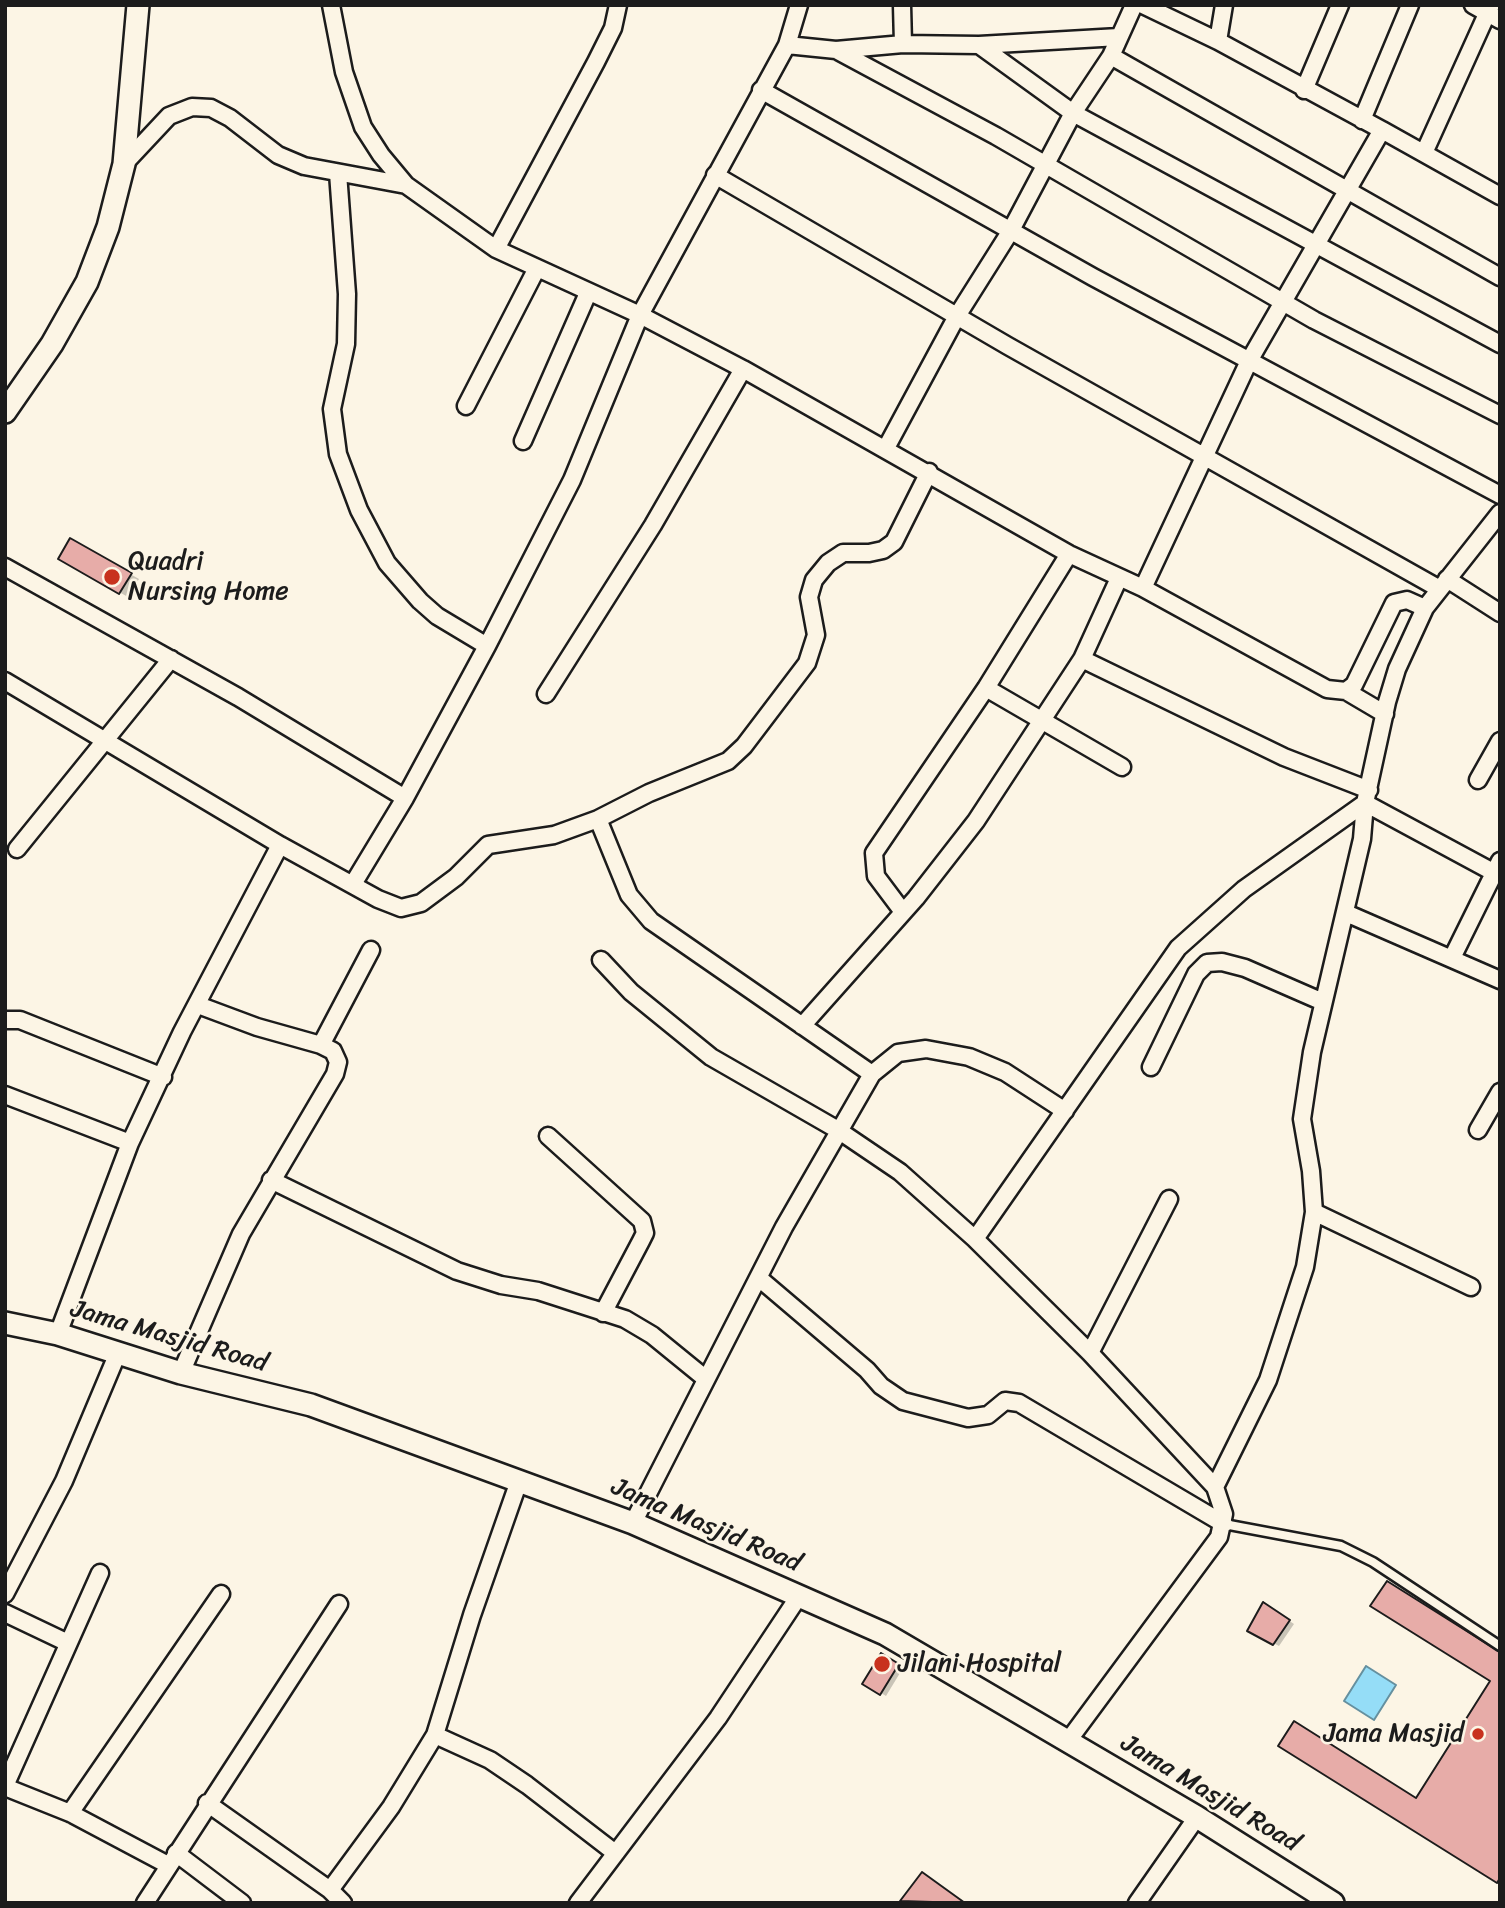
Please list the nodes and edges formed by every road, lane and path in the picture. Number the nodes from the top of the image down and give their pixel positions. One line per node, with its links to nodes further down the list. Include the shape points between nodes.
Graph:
1 (138, 5): 25 (street)
2 (331, 5): 29 (street, via 344,72 363,127)
3 (618, 5): 34 (street, via 613,28 596,62)
4 (799, 5): 15 (street)
5 (902, 5): 14 (street)
6 (1134, 5): 12 (street)
7 (1143, 5): 13 (street)
8 (1224, 5): 13 (street)
9 (1340, 5): 20 (street)
10 (1410, 5): 22 (street)
11 (1488, 11): 24 (street)
12 (1119, 37): 16 (street); 18 (street)
13 (1218, 41): 20 (street)
14 (902, 44): 16 (street); 17 (street)
15 (787, 45): 17 (street); 19 (street)
16 (979, 45): 21 (street)
17 (836, 50): 26 (street)
18 (1111, 55): 21 (street); 30 (street)
19 (761, 90): 28 (street); 32 (street)
20 (1304, 90): 22 (street)
21 (1073, 113): 26 (street); 33 (street)
22 (1362, 120): 23 (street)
23 (1382, 130): 24 (street); 30 (street)
24 (1424, 153): 31 (street)
25 (124, 164): 27 (street, via 169,116 192,107 211,108 230,118 278,155); 45 (street, via 108,227 87,282)
26 (1046, 166): 32 (street); 38 (street)
27 (338, 173): 29 (street); 60 (street, via 347,294 346,344 332,409 338,454 359,510 387,563 437,616)
28 (715, 174): 39 (street); 40 (street)
29 (407, 185): 34 (street)
30 (1349, 191): 33 (street); 36 (street)
31 (1500, 196)
32 (1010, 232): 40 (street); 42 (street)
33 (1314, 244): 38 (street); 41 (street)
34 (495, 249): 35 (street)
35 (537, 268): 37 (street); 44 (street)
36 (1500, 277)
37 (588, 293): 39 (street); 47 (street)
38 (1282, 301): 42 (street); 46 (street)
39 (640, 315): 43 (street); 60 (street, via 572,480)
40 (957, 316): 48 (street); 49 (street)
41 (1500, 344)
42 (1249, 361): 49 (street); 51 (street)
43 (743, 369): 48 (street); 66 (street, via 653,525)
44 (466, 406)
45 (5, 412)
46 (1500, 415)
47 (523, 442)
48 (886, 448): 50 (street)
49 (1204, 456): 56 (street); 57 (street)
50 (929, 472): 53 (street); 75 (street, via 894,541 883,550 843,553 814,580 809,597 816,635 807,663 744,746 728,761)
51 (1500, 495)
52 (1497, 520): 56 (street)
53 (1069, 554): 55 (street); 64 (street)
54 (5, 567): 61 (street)
55 (1119, 578): 57 (street); 62 (street)
56 (1443, 583): 58 (street); 59 (street)
57 (1143, 588): 65 (street, via 1327,689)
58 (1425, 608): 65 (street, via 1407,600 1394,603); 67 (street, via 1397,669)
59 (1500, 613)
60 (487, 646): 74 (street)
61 (172, 659): 69 (street); 74 (street)
62 (1082, 659): 68 (street); 73 (street)
63 (5, 681): 69 (street)
64 (986, 688): 68 (street); 80 (street, via 874,853 876,876)
65 (1346, 691): 67 (street)
66 (546, 694)
67 (1385, 715): 73 (street)
68 (1042, 719): 71 (street); 80 (street, via 976,821)
69 (107, 741): 76 (street); 77 (street)
70 (1500, 741): 72 (street)
71 (1122, 767)
72 (1478, 780)
73 (1367, 797): 78 (street); 81 (street); 96 (street, via 1244,889 1178,948)
74 (405, 798): 79 (street)
75 (598, 819): 79 (street, via 554,835 488,845 421,903 401,908); 89 (street, via 629,895 650,921)
76 (280, 845): 79 (street); 87 (street)
77 (17, 849)
78 (1496, 866): 83 (street)
79 (353, 884)
80 (903, 912): 89 (street)
81 (1346, 913): 83 (street); 86 (street)
82 (371, 950): 90 (street)
83 (1452, 958): 85 (street)
84 (601, 960): 97 (street, via 631,992 711,1057)
85 (1500, 980)
86 (1323, 1002): 91 (street, via 1245,968 1222,961 1207,963 1196,974); 103 (street, via 1302,1119)
87 (198, 1005): 90 (street); 93 (street)
88 (5, 1020): 93 (street, via 20,1020)
89 (802, 1026): 92 (street)
90 (321, 1045): 101 (street, via 333,1051 338,1062 335,1074)
91 (1151, 1067)
92 (872, 1074): 96 (street, via 898,1053 926,1049 958,1055 1006,1072); 97 (street)
93 (163, 1077): 100 (street)
94 (1500, 1092): 98 (street)
95 (5, 1095): 100 (street)
96 (1065, 1111): 104 (street)
97 (838, 1130): 104 (street, via 900,1172); 105 (street)
98 (1478, 1130)
99 (548, 1136): 107 (street, via 642,1221 645,1233)
100 (130, 1143): 109 (street)
101 (271, 1180): 107 (street, via 457,1271); 112 (street, via 241,1234)
102 (1169, 1199): 110 (street)
103 (1314, 1213): 106 (street); 115 (street, via 1305,1267 1268,1380)
104 (975, 1239): 110 (street)
105 (760, 1279): 113 (street); 117 (street, via 903,1401 968,1418 988,1415 1005,1401 1019,1403)
106 (1471, 1287)
107 (603, 1313): 113 (street, via 652,1335)
108 (5, 1323): 109 (street, Jama Masjid Road)
109 (58, 1334): 111 (street, Jama Masjid Road)
110 (1090, 1353): 115 (street)
111 (117, 1355): 112 (street, Jama Masjid Road); 119 (street, via 64,1480)
112 (181, 1373): 114 (street, Jama Masjid Road, via 311,1405)
113 (706, 1379): 116 (street)
114 (519, 1480): 116 (street, Jama Masjid Road); 126 (street)
115 (1215, 1486): 117 (street)
116 (633, 1523): 121 (street, Jama Masjid Road)
117 (1224, 1524): 125 (lane, via 1341,1546); 127 (street)
118 (100, 1573): 124 (street)
119 (5, 1594)
120 (221, 1594): 130 (street)
121 (799, 1597): 127 (street, Jama Masjid Road, via 885,1634); 132 (street, via 718,1718)
122 (339, 1604): 129 (street)
123 (5, 1613): 124 (street)
124 (68, 1643): 128 (street)
125 (1500, 1646)
126 (435, 1735): 132 (street, via 490,1760); 134 (street, via 391,1807)
127 (1068, 1741): 131 (street, Jama Masjid Road)
128 (5, 1787): 130 (street)
129 (207, 1803): 133 (street); 134 (street)
130 (70, 1813): 133 (street)
131 (1197, 1816): 139 (street); 140 (street, Jama Masjid Road)
132 (614, 1852): 138 (street)
133 (172, 1859): 135 (street); 136 (street)
134 (330, 1890): 137 (street)
135 (145, 1903)
136 (242, 1903)
137 (343, 1903)
138 (578, 1903)
139 (1137, 1903)
140 (1333, 1903)

